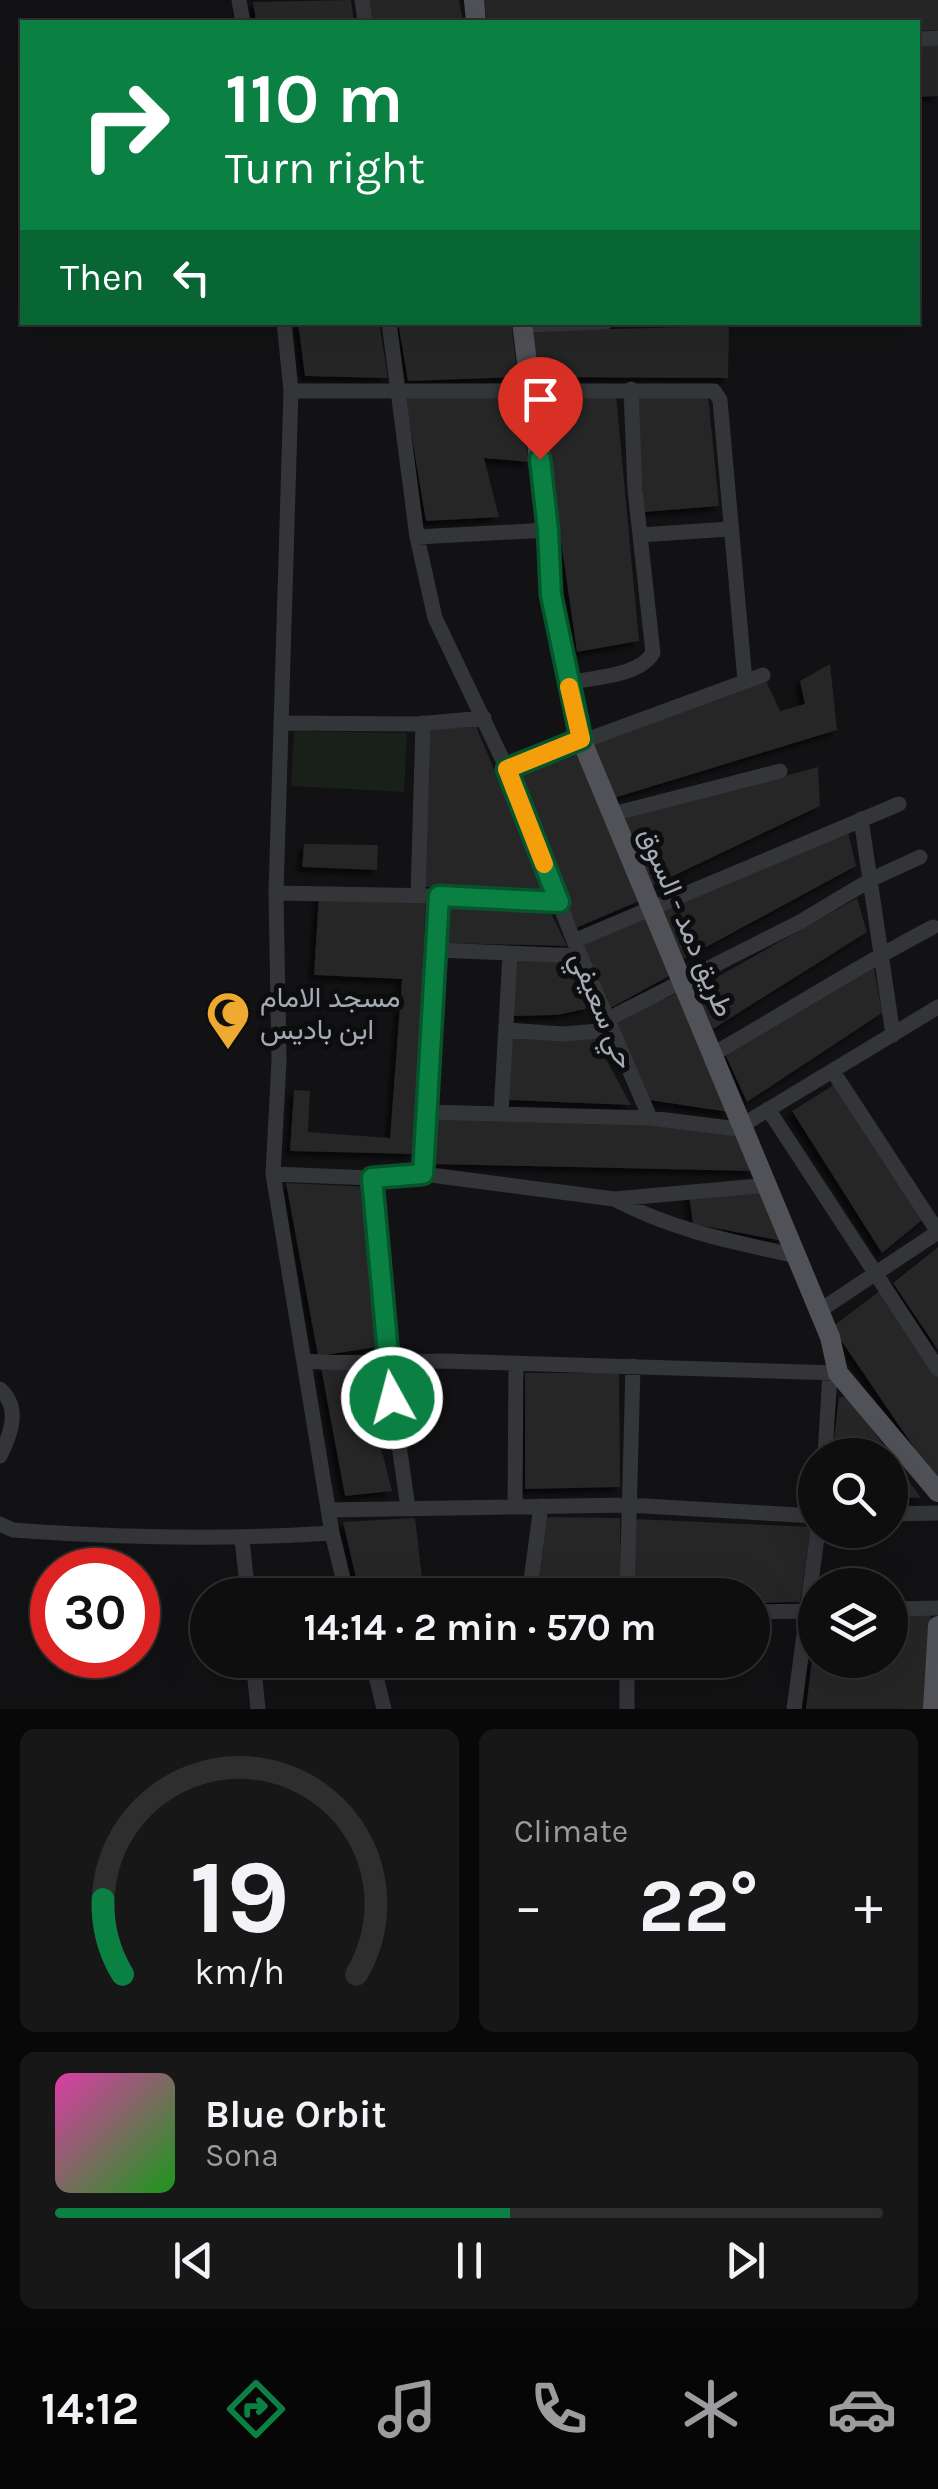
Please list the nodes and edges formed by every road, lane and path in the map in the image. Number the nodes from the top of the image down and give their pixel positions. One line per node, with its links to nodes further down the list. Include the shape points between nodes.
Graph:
1 (284, 325): 6 (street)
2 (389, 325): 7 (street, حي سعيفي)
3 (522, 325): 4 (main road, طريق دمد - السوق)
4 (532, 388): 5 (street); 7 (street); 9 (main road, طريق دمد - السوق)
5 (631, 389): 8 (street, via 718,394); 10 (street)
6 (291, 391): 7 (street); 16 (street)
7 (400, 393): 11 (street, حي سعيفي)
8 (730, 529): 10 (street); 13 (street)
9 (548, 530): 11 (street); 14 (main road, طريق دمد - السوق, via 551,595)
10 (640, 535): 14 (street, via 651,658 631,670)
11 (417, 537): 15 (street, حي سعيفي, via 435,618)
12 (763, 674): 13 (street)
13 (746, 681): 18 (street)
14 (568, 683): 18 (main road, طريق دمد - السوق)
15 (484, 718): 17 (street); 19 (street, حي سعيفي)
16 (282, 723): 17 (street); 26 (street)
17 (422, 723): 27 (street)
18 (581, 739): 19 (street); 22 (main road, طريق دمد - السوق)
19 (507, 769): 29 (street, حي سعيفي)
20 (780, 770): 22 (street)
21 (899, 804): 23 (street)
22 (613, 814): 30 (main road, طريق دمد - السوق)
23 (860, 820): 25 (street); 30 (street)
24 (920, 857): 25 (street)
25 (872, 879): 35 (street); 36 (street)
26 (276, 893): 27 (street); 48 (street, via 280,1061)
27 (418, 895): 28 (street)
28 (439, 896): 29 (street); 33 (street)
29 (559, 902): 32 (street, حي سعيفي)
30 (650, 906): 32 (street); 36 (main road, طريق دمد - السوق)
31 (933, 927): 35 (street)
32 (577, 948): 34 (street); 38 (street, حي سعيفي)
33 (436, 950): 34 (street); 44 (street)
34 (510, 954): 39 (street)
35 (880, 954): 40 (street); 41 (street)
36 (680, 982): 38 (street); 41 (main road, طريق دمد - السوق)
37 (938, 1008): 40 (street)
38 (609, 1025): 39 (street, via 563,1034); 46 (street, حي سعيفي)
39 (506, 1030): 45 (street)
40 (893, 1036): 42 (street)
41 (713, 1054): 47 (main road, طريق دمد - السوق)
42 (834, 1072): 43 (street); 53 (street)
43 (768, 1109): 47 (street); 55 (street)
44 (428, 1112): 45 (street); 49 (street)
45 (502, 1114): 46 (street)
46 (650, 1118): 47 (street)
47 (745, 1127): 51 (main road, طريق دمد - السوق)
48 (273, 1174): 50 (street); 57 (street)
49 (423, 1174): 50 (street); 52 (street)
50 (372, 1178): 58 (street)
51 (768, 1186): 52 (street); 54 (main road, طريق دمد - السوق)
52 (614, 1199): 54 (street, via 686,1230)
53 (938, 1232): 55 (street)
54 (797, 1256): 56 (main road, طريق دمد - السوق)
55 (874, 1272): 56 (street); 61 (street)
56 (819, 1311): 62 (main road, طريق دمد - السوق)
57 (306, 1361): 58 (street); 71 (street)
58 (387, 1361): 59 (street); 70 (street)
59 (516, 1363): 60 (street); 69 (street)
60 (633, 1366): 62 (street); 67 (street)
61 (938, 1369)
62 (834, 1373): 64 (street); 66 (main road, طريق دمد - السوق)
63 (0, 1389): 65 (street, via 13,1411)
64 (828, 1438)
65 (0, 1456)
66 (938, 1492)
67 (628, 1505): 68 (street); 74 (street); 81 (street)
68 (541, 1506): 69 (street); 80 (street)
69 (515, 1507): 70 (street)
70 (408, 1508): 71 (street)
71 (328, 1510): 76 (street)
72 (938, 1513): 73 (street)
73 (908, 1514)
74 (798, 1515)
75 (0, 1524): 77 (street, via 119,1538)
76 (332, 1533): 77 (street); 79 (street)
77 (242, 1539): 78 (street)
78 (246, 1578)
79 (343, 1578)
80 (531, 1578)
81 (627, 1578)
82 (938, 1608): 83 (street)
83 (908, 1609)
84 (798, 1611): 85 (street)
85 (770, 1612)
86 (938, 1626): 95 (main road)
87 (255, 1678): 91 (street)
88 (376, 1678): 92 (street)
89 (627, 1678): 93 (street)
90 (800, 1678): 94 (street)
91 (258, 1709)
92 (384, 1709)
93 (627, 1709)
94 (794, 1709)
95 (933, 1709)

